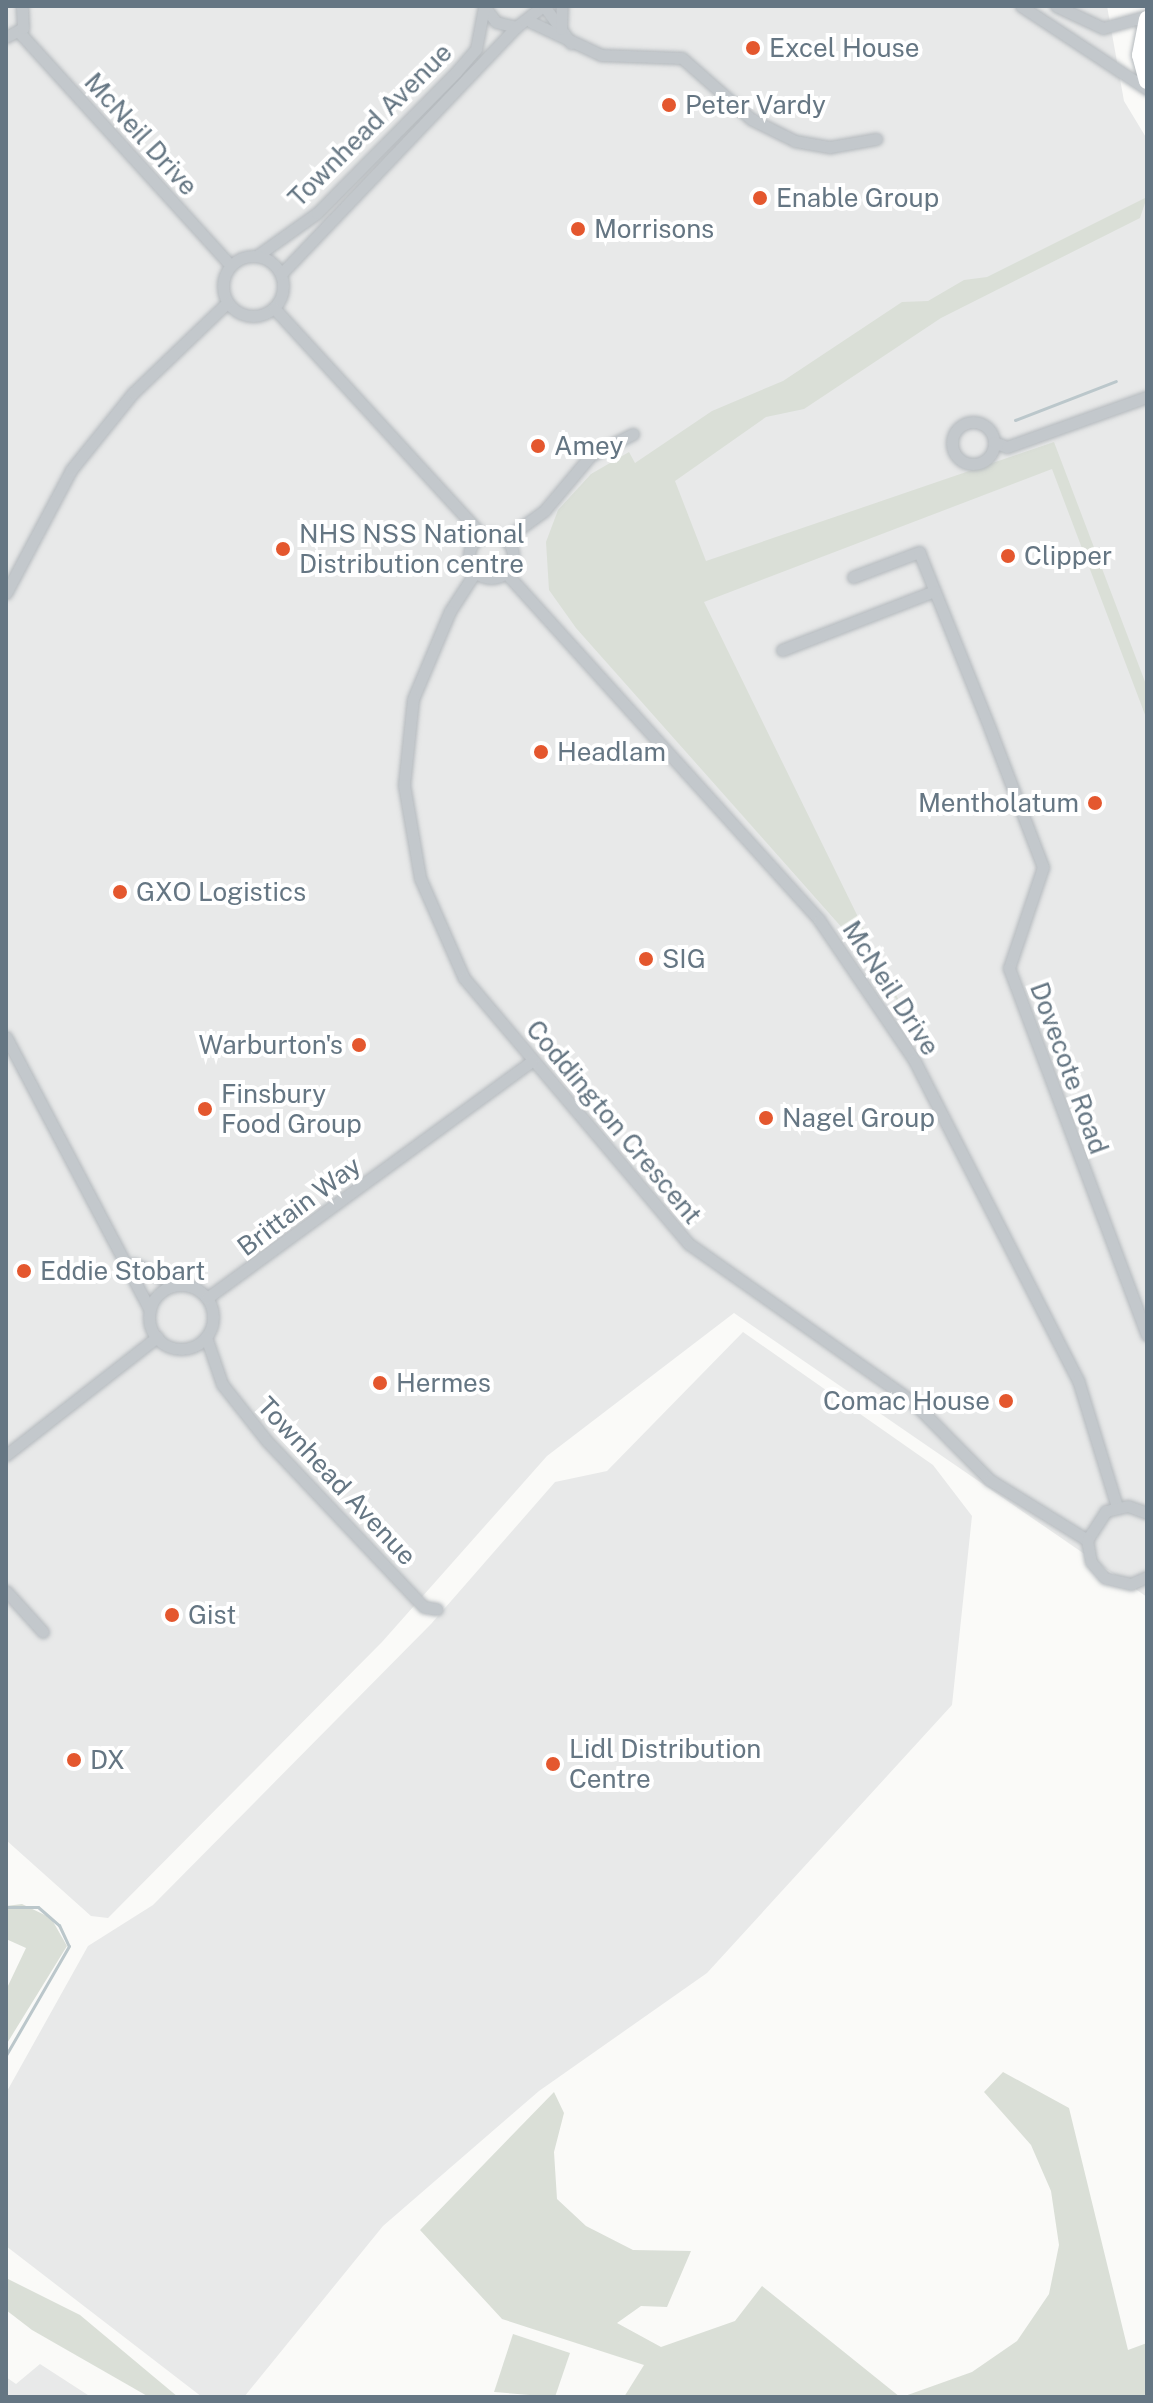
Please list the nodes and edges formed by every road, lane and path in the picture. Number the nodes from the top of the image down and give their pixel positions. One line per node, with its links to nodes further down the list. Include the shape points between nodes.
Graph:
1 (22, 6): 11 (street)
2 (484, 6): 9 (street, via 496,22); 17 (street, Townhead Avenue, via 476,49 456,72 317,213)
3 (544, 6): 8 (street); 10 (street)
4 (562, 6): 10 (street)
5 (1021, 6): 15 (street)
6 (1056, 6): 7 (street, via 1103,28)
7 (1147, 17): 14 (highway, via 1140,55)
8 (531, 22): 9 (street); 13 (street)
9 (516, 27): 19 (street, Townhead Avenue)
10 (560, 29): 13 (street)
11 (19, 32): 12 (street); 18 (street, McNeil Drive)
12 (6, 37)
13 (571, 44): 16 (street, via 601,55 682,58 751,119 795,141 830,147)
14 (1147, 81)
15 (1147, 89)
16 (876, 139)
17 (258, 255): 18 (street); 19 (street)
18 (230, 265): 20 (street, via 222,284)
19 (281, 274): 21 (street)
20 (227, 303): 21 (street, via 255,316); 31 (street, via 133,393 71,470)
21 (274, 308): 25 (street)
22 (1147, 397): 24 (street, via 1007,447)
23 (633, 434): 26 (street, via 591,455 544,511)
24 (994, 442)
25 (483, 536): 26 (street); 27 (street, Coddington Crescent, via 470,550)
26 (505, 539): 28 (street, via 513,558)
27 (476, 571): 28 (street); 34 (street, Coddington Crescent, via 450,611 413,699 405,799 420,878 464,978)
28 (505, 572): 45 (street, McNeil Drive, via 819,920 914,1060 1078,1380)
29 (853, 577): 30 (street, Dovecote Road, via 919,552)
30 (934, 591): 32 (street); 39 (street, Dovecote Road, via 1043,867 1009,968)
31 (6, 593)
32 (782, 650)
33 (6, 1037): 35 (street)
34 (532, 1061): 37 (street, Brittain Way); 47 (street, Coddington Crescent, via 691,1246 914,1403 990,1480)
35 (127, 1259): 36 (street, via 156,1281); 38 (street)
36 (178, 1285): 37 (street); 38 (street, via 160,1292)
37 (207, 1298): 41 (street, via 213,1320)
38 (150, 1310): 40 (street)
39 (1147, 1335)
40 (157, 1337): 42 (street); 44 (street)
41 (206, 1337): 42 (street); 43 (street, Townhead Avenue)
42 (191, 1347): 43 (street, Townhead Avenue)
43 (215, 1370): 50 (street, Townhead Avenue, via 308,1486 424,1607)
44 (6, 1455)
45 (1117, 1507): 46 (street); 47 (street, via 1097,1519)
46 (1147, 1513)
47 (1087, 1540): 48 (street, via 1091,1562 1105,1578 1131,1584)
48 (1147, 1577)
49 (6, 1591): 51 (street)
50 (437, 1609)
51 (43, 1632)

